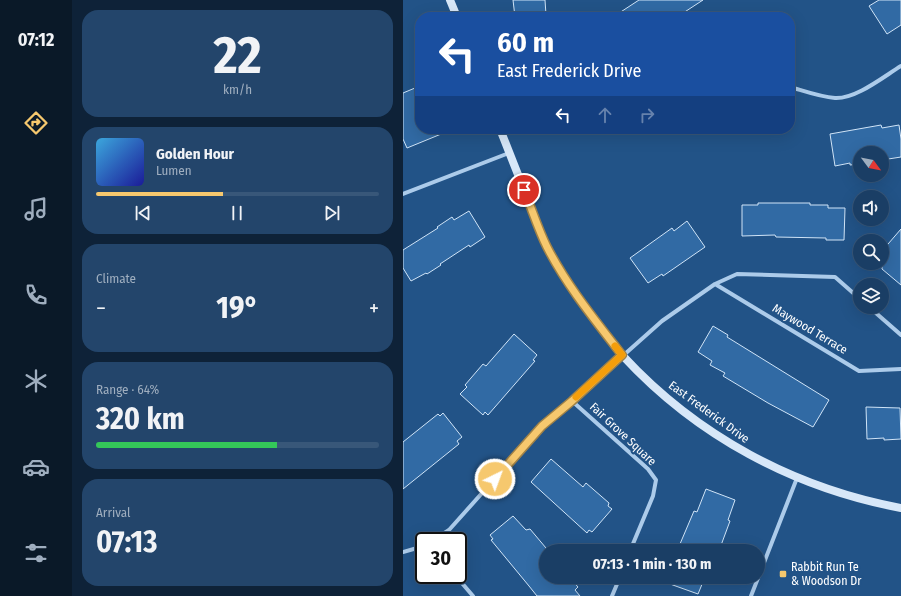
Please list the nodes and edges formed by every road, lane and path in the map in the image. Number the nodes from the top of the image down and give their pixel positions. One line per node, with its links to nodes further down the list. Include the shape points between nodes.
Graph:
1 (450, 0): 2 (street)
2 (455, 12)
3 (901, 66): 4 (street, via 848,96 835,98)
4 (795, 88)
5 (502, 134): 6 (street, East Frederick Drive)
6 (509, 153): 7 (street); 12 (street, East Frederick Drive, via 547,246 579,299)
7 (403, 194)
8 (715, 284): 9 (street, via 737,274 835,277); 12 (street, via 662,321); 13 (street, Maywood Terrace, via 859,371)
9 (853, 293)
10 (877, 314): 11 (street)
11 (901, 335)
12 (622, 355): 14 (street); 15 (street, East Frederick Drive, via 662,393 716,434 748,454)
13 (901, 369)
14 (572, 401): 17 (street, via 542,426); 18 (street, Fair Grove Square, via 648,469 656,480 653,496)
15 (797, 478): 16 (street, East Frederick Drive, via 863,500); 25 (street)
16 (901, 508)
17 (446, 532)
18 (633, 544)
19 (415, 549): 20 (street)
20 (403, 552)
21 (463, 584): 23 (street)
22 (617, 584): 24 (street)
23 (473, 596)
24 (612, 596)
25 (751, 596)

